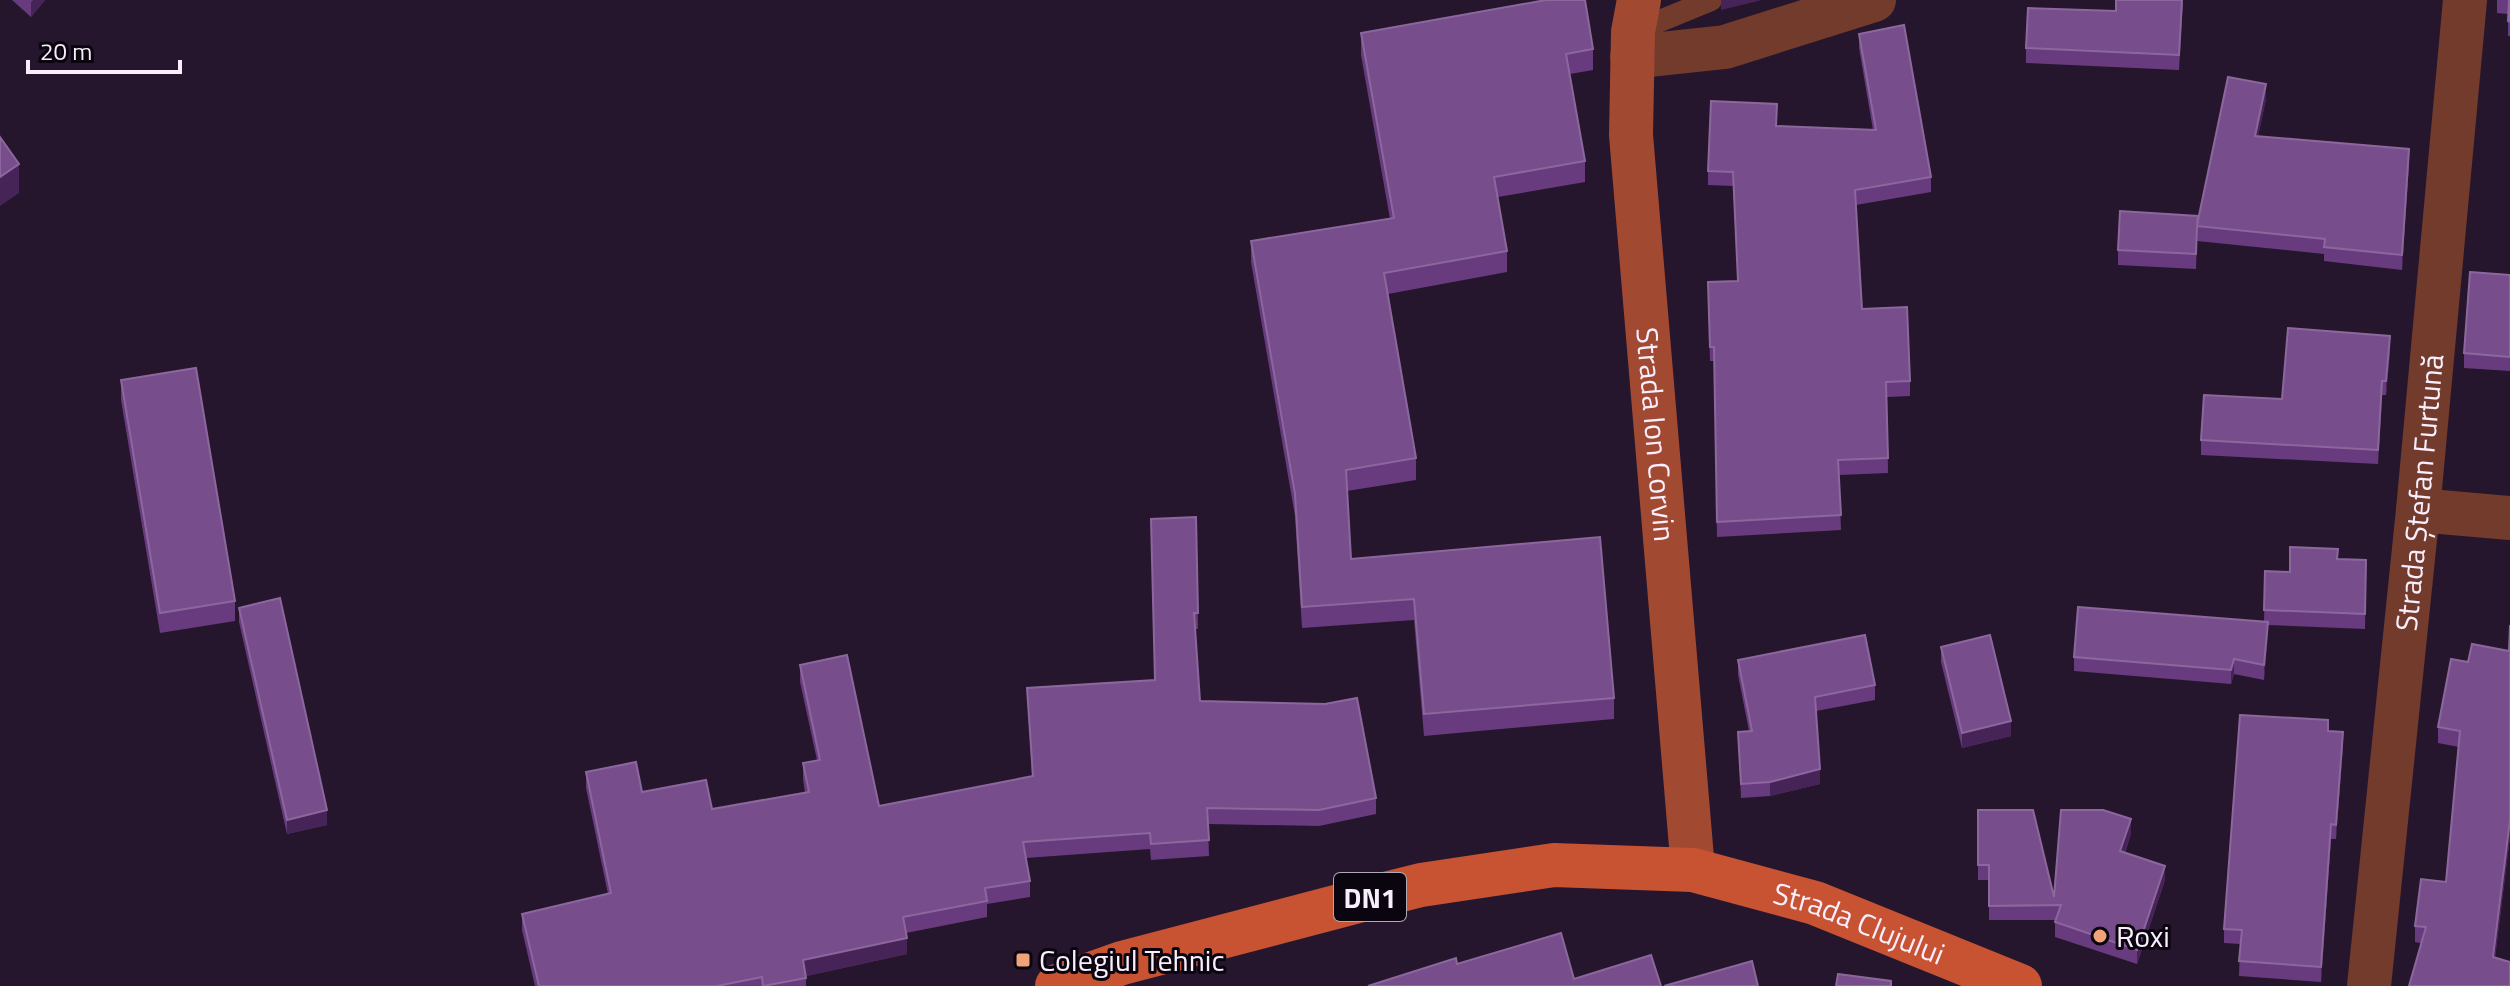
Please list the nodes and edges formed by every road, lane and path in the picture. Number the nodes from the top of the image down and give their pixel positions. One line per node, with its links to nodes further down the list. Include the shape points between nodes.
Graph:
1 (1711, 0): 4 (lane)
2 (1874, 0): 4 (street, via 1725,47)
3 (2465, 0): 5 (street, Strada Ștefan Furtună)
4 (1635, 30): 7 (street, Strada Ion Corvin, via 1631,135)
5 (2418, 510): 6 (street); 10 (street, Strada Ștefan Furtună)
6 (2510, 518)
7 (1693, 870): 8 (main road, DN1, via 1554,865 1421,885 1122,963); 9 (main road, Strada Clujului / DN1, via 1815,903)
8 (1057, 986)
9 (2020, 986)
10 (2369, 986)

